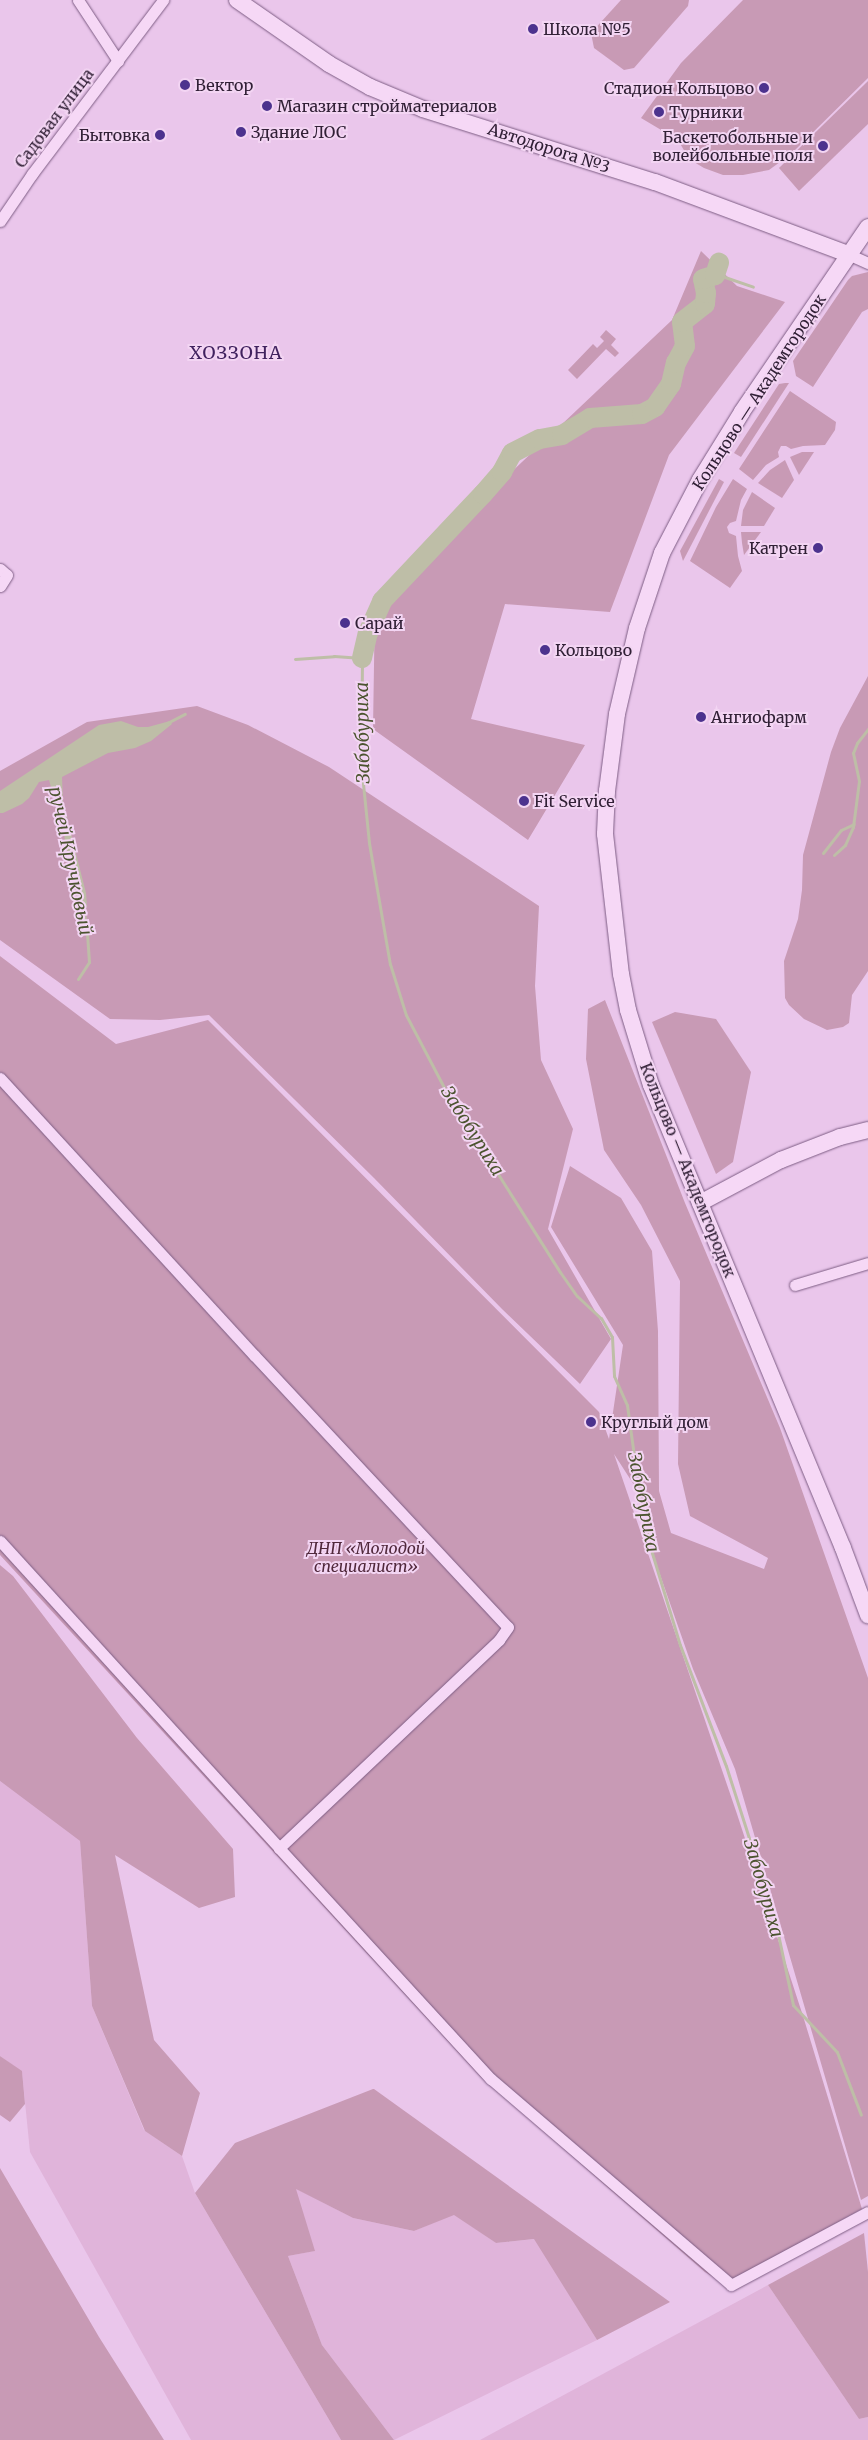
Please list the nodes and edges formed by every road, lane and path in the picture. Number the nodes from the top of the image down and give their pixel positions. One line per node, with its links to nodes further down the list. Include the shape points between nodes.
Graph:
1 (78, 0): 4 (street)
2 (162, 0): 4 (street, Садовая улица)
3 (237, 0): 7 (main road, Автодорога №3, via 329,64 370,87 423,109 663,185)
4 (118, 61): 5 (street, Садовая улица)
5 (0, 221)
6 (868, 227): 7 (main road, Кольцово — Академгородок)
7 (850, 255): 8 (street); 13 (main road, Кольцово — Академгородок, via 742,412 700,480 662,553 637,628 617,714 605,834 621,974 628,1010 651,1085)
8 (868, 263)
9 (0, 569): 10 (street, via 7,575)
10 (0, 586)
11 (0, 1078): 18 (street, via 508,1628)
12 (868, 1130): 13 (main road, via 840,1136 781,1160)
13 (700, 1203): 17 (main road, Кольцово — Академгородок)
14 (868, 1263): 15 (street)
15 (796, 1284)
16 (0, 1541): 18 (street)
17 (868, 1614)
18 (280, 1848): 19 (street, via 490,2079 731,2285)
19 (868, 2212)

